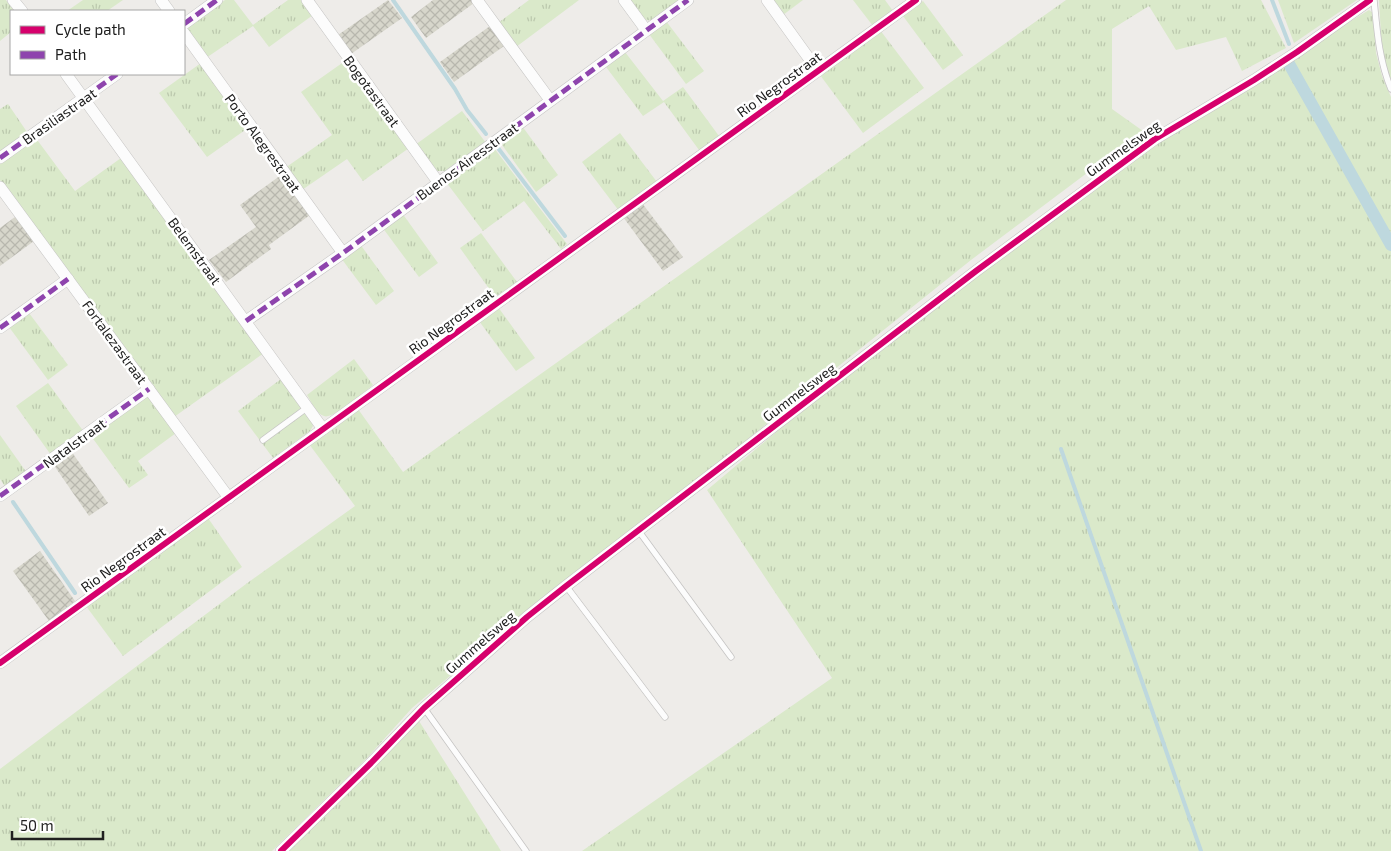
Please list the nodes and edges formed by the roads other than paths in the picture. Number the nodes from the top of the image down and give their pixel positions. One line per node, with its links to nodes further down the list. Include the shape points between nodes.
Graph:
1 (216, 0): 10 (street)
2 (307, 0): 20 (street, Bogotastraat)
3 (477, 0): 18 (street)
4 (624, 0): 11 (street)
5 (688, 0): 11 (street, Buenos Airesstraat)
6 (767, 0): 13 (street)
7 (916, 0): 13 (street, Rio Negrostraat)
8 (1370, 0): 32 (street, Gummelsweg, via 1254,80 1155,139 976,271)
9 (1374, 0): 16 (lane, via 1378,50)
10 (185, 23)
11 (646, 30): 18 (street, Buenos Airesstraat)
12 (185, 34): 22 (street, Porto Alegrestraat)
13 (818, 71): 28 (street, Rio Negrostraat)
14 (67, 75): 17 (street, Belemstraat)
15 (116, 75): 17 (street, Brasiliastraat)
16 (1391, 89)
17 (84, 98): 19 (street, Brasiliastraat); 24 (street, Belemstraat)
18 (550, 100): 20 (street, Buenos Airesstraat)
19 (0, 158)
20 (438, 182): 22 (street, Buenos Airesstraat)
21 (0, 187): 23 (street, Fortalezastraat)
22 (342, 253): 24 (street, Buenos Airesstraat)
23 (68, 279): 25 (street); 26 (street, Fortalezastraat)
24 (246, 321): 27 (street, Belemstraat)
25 (0, 328)
26 (148, 389): 30 (street, Natalstraat); 31 (street, Fortalezastraat)
27 (308, 407): 28 (street, Belemstraat); 29 (lane)
28 (324, 429): 31 (street, Rio Negrostraat)
29 (263, 440)
30 (0, 496)
31 (228, 498): 35 (street, Rio Negrostraat)
32 (638, 530): 33 (street, Gummelsweg); 34 (lane)
33 (566, 586): 36 (street, Gummelsweg); 37 (lane)
34 (731, 657)
35 (0, 663)
36 (424, 708): 38 (street, Gummelsweg); 39 (lane)
37 (665, 717)
38 (281, 851)
39 (526, 851)

